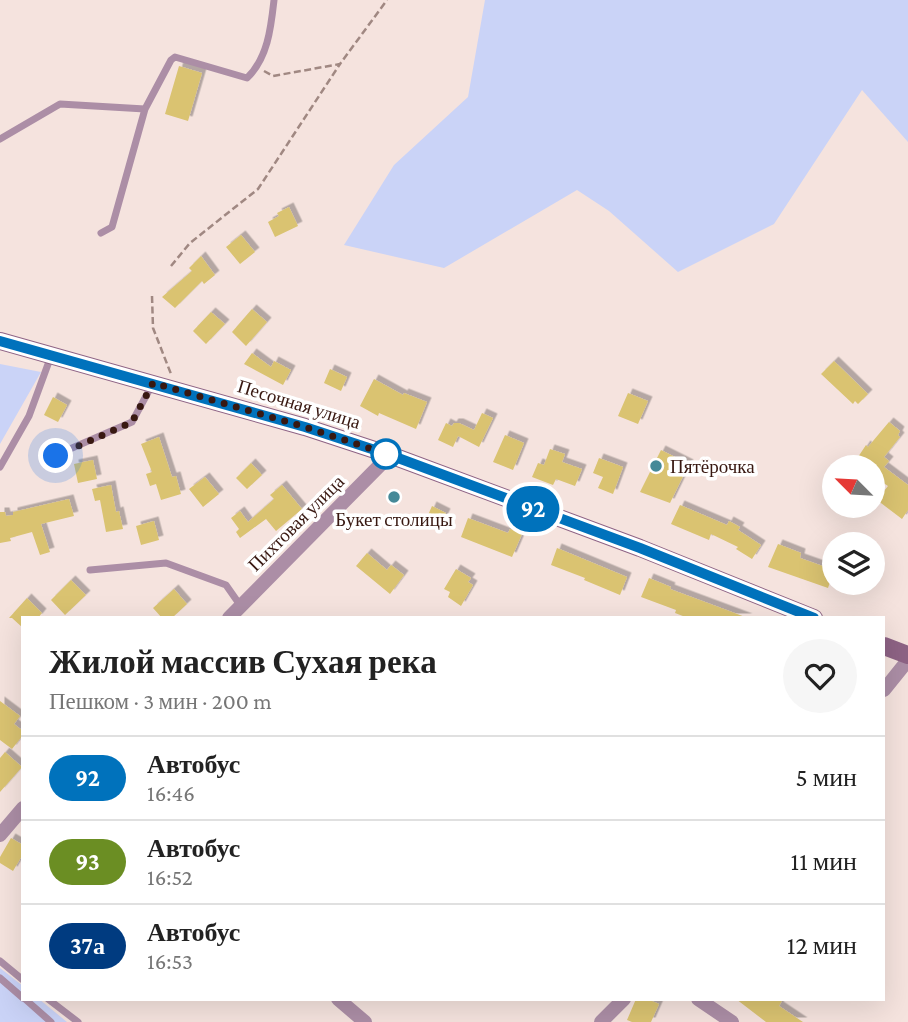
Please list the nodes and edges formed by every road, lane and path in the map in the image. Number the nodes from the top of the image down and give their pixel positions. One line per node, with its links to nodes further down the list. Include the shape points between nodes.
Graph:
1 (274, 0): 4 (lane, via 271,29)
2 (387, 0): 3 (path)
3 (340, 64): 4 (path, via 273,76); 8 (path, via 258,189 190,243)
4 (258, 68): 5 (lane, via 247,78 175,57)
5 (145, 109): 6 (lane, via 60,104); 7 (lane, via 120,206 112,227)
6 (0, 139)
7 (101, 233)
8 (171, 266)
9 (152, 296): 13 (path, via 153,328)
10 (0, 341): 11 (main road, Песочная улица)
11 (51, 355): 12 (main road, Песочная улица); 16 (lane, via 29,416)
12 (153, 383): 13 (main road, Песочная улица); 15 (lane, via 132,422)
13 (178, 390): 14 (main road, Песочная улица)
14 (390, 455): 18 (street, Пихтовая улица); 19 (main road, Песочная улица, via 640,548)
15 (56, 456)
16 (0, 467)
17 (90, 570): 18 (lane, via 166,563 226,585)
18 (241, 606): 20 (street, Пихтовая улица)
19 (787, 613)
20 (231, 616)
21 (885, 646): 22 (main road)
22 (908, 658): 23 (street)
23 (885, 689)
24 (21, 810): 25 (street)
25 (0, 835)
26 (0, 961): 28 (lane)
27 (0, 978): 29 (lane)
28 (21, 978)
29 (21, 996)
30 (27, 1001): 35 (lane)
31 (51, 1001): 36 (lane)
32 (340, 1001): 37 (street)
33 (622, 1001): 38 (street)
34 (701, 1001): 39 (street)
35 (51, 1022)
36 (78, 1022)
37 (365, 1022)
38 (601, 1022)
39 (732, 1022)

